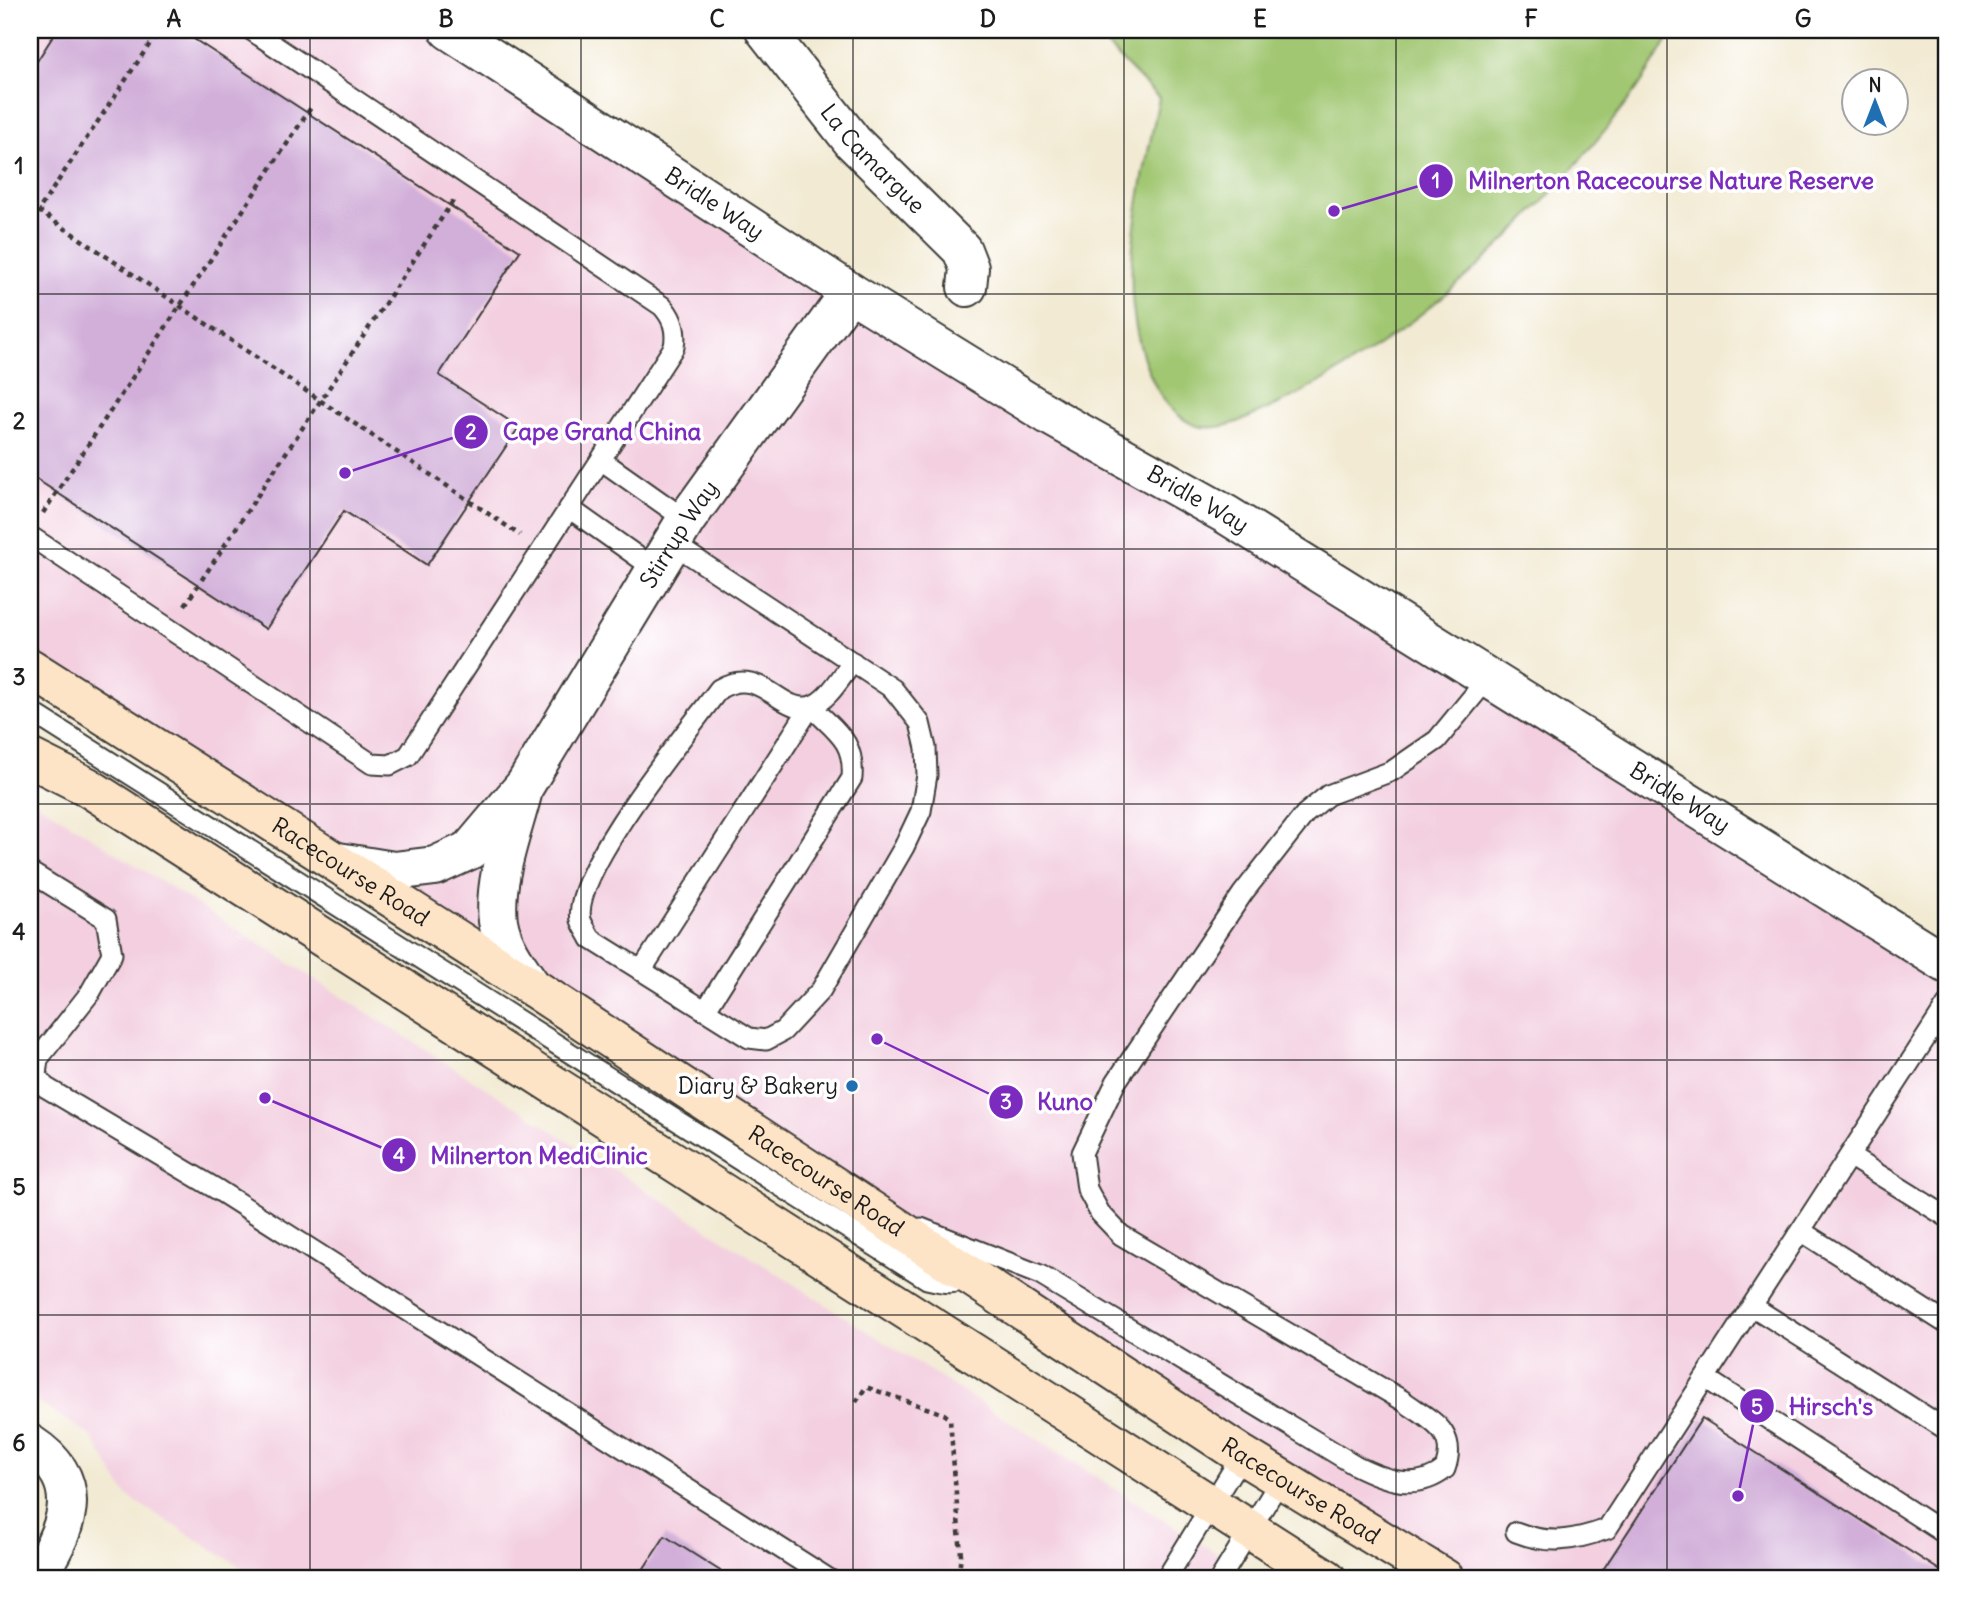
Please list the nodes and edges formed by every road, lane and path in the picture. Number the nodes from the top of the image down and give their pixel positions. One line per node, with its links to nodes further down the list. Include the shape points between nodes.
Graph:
1 (159, 30): 8 (path)
2 (251, 30): 5 (lane)
3 (449, 30): 11 (street, Bridle Way)
4 (765, 30): 10 (street, La Camargue, via 853,142 962,250 969,268)
5 (328, 81): 6 (lane); 12 (path)
6 (469, 174): 13 (path); 14 (lane, via 670,314 674,347)
7 (30, 205): 8 (path)
8 (38, 211): 9 (path); 12 (path)
9 (30, 223)
10 (967, 287)
11 (850, 292): 17 (street, Stirrup Way); 22 (street, Bridle Way, via 1052,418 1227,515)
12 (180, 306): 13 (path); 16 (path)
13 (320, 400): 18 (path); 19 (path)
14 (601, 460): 15 (lane); 17 (lane)
15 (569, 508): 17 (lane); 18 (lane)
16 (33, 530): 19 (lane)
17 (671, 544): 20 (lane); 26 (street, Stirrup Way)
18 (542, 550): 19 (lane, via 408,756 390,765 372,764)
19 (169, 629)
20 (853, 662): 23 (lane); 33 (lane, via 893,689 920,723 928,775 921,811 821,989 783,1031 766,1040 749,1038)
21 (30, 668): 27 (main road, Racecourse Road)
22 (1488, 678): 29 (street, Bridle Way); 35 (lane, via 1452,724 1416,756 1392,771 1328,795 1305,814 1243,893 1116,1082 1082,1153 1087,1189 1100,1213 1121,1235 1402,1400 1442,1429 1451,1454 1445,1469 1421,1483 1381,1478 1040,1275)
23 (811, 706): 30 (lane); 30 (lane, via 795,706 760,685 733,681 719,688 602,850 585,890 581,919 591,939); 33 (lane, via 854,756 852,778)
24 (30, 711): 38 (lane, via 928,1279 946,1284)
25 (30, 758): 47 (main road, via 97,793)
26 (525, 785): 27 (street, Stirrup Way, via 470,850 435,866 394,871); 31 (street, Stirrup Way, via 503,870 498,922 510,955)
27 (338, 862): 31 (main road, Racecourse Road)
28 (30, 872): 52 (lane, via 106,919 112,940 112,954 90,993 38,1059 36,1075 45,1087 218,1190)
29 (1947, 964)
30 (641, 971): 33 (lane)
31 (532, 987): 35 (main road, Racecourse Road)
32 (1947, 1005): 34 (lane)
33 (705, 1011)
34 (1849, 1156): 36 (lane); 37 (lane)
35 (874, 1210): 38 (main road, Racecourse Road)
36 (1947, 1217)
37 (1801, 1231): 39 (lane); 40 (lane)
38 (973, 1275): 45 (main road, Racecourse Road)
39 (1752, 1306): 41 (lane); 43 (lane)
40 (1947, 1324)
41 (1705, 1378): 49 (lane, via 1607,1529 1572,1541 1539,1541); 50 (lane)
42 (856, 1402): 53 (path, via 866,1387 950,1419 961,1555)
43 (1947, 1430)
44 (30, 1444): 51 (street, via 55,1464 68,1501 59,1541)
45 (1242, 1455): 46 (main road, Racecourse Road); 47 (lane)
46 (1281, 1479): 48 (lane); 57 (main road, Racecourse Road)
47 (1212, 1506): 48 (main road); 54 (lane)
48 (1251, 1530): 55 (lane); 56 (main road)
49 (1516, 1532)
50 (1947, 1535)
51 (35, 1579)
52 (829, 1579)
53 (958, 1579)
54 (1166, 1579)
55 (1220, 1579)
56 (1327, 1579)
57 (1445, 1579)

